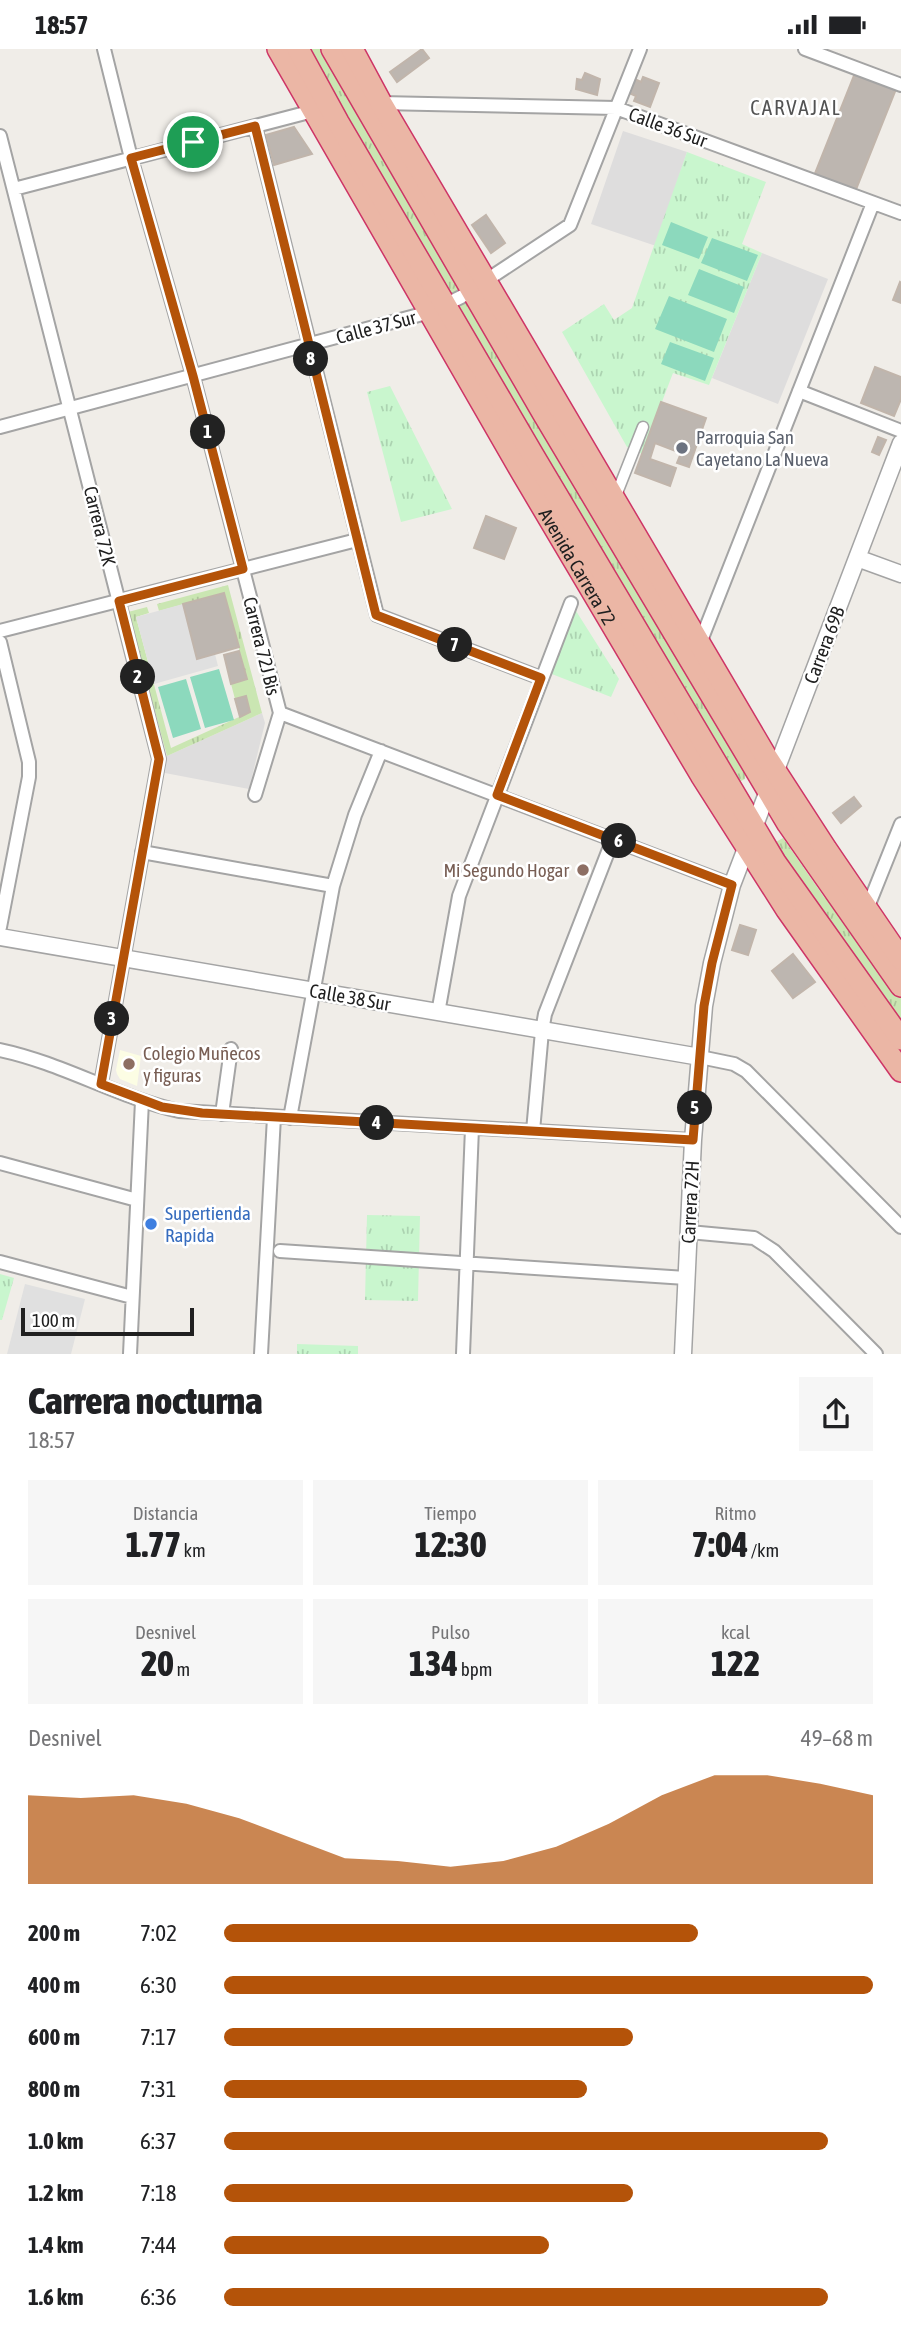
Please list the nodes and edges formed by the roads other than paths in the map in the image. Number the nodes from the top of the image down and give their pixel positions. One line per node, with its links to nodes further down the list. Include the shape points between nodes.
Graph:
1 (104, 49): 15 (street, Carrera 72J Bis)
2 (278, 49): 12 (highway, Avenida Carrera 72)
3 (298, 49): 20 (highway, Avenida Carrera 72)
4 (332, 49): 19 (highway)
5 (640, 49): 11 (street)
6 (805, 49): 9 (street)
7 (353, 52): 10 (highway)
8 (901, 69): 9 (street)
9 (898, 84)
10 (381, 103): 11 (street, Calle 36 Sur); 19 (highway)
11 (617, 109): 17 (street, Calle 36 Sur); 19 (street, Calle 37 Sur, via 570,225)
12 (313, 111): 13 (street); 20 (highway, Avenida Carrera 72)
13 (255, 126): 15 (street); 21 (street)
14 (0, 136): 16 (street, Carrera 72K)
15 (131, 158): 16 (street); 23 (street, Carrera 72J Bis)
16 (14, 189): 25 (street, Carrera 72K)
17 (873, 203): 18 (street, Calle 36 Sur); 24 (street)
18 (901, 213)
19 (480, 284): 20 (street, Calle 37 Sur); 22 (highway); 26 (highway)
20 (438, 308): 21 (street, Calle 37 Sur); 31 (highway, Avenida Carrera 72); 33 (highway, Avenida Carrera 72)
21 (308, 345): 23 (street, Calle 37 Sur); 34 (street)
22 (540, 369): 26 (highway); 32 (highway)
23 (193, 376): 25 (street, Calle 37 Sur); 36 (street, Carrera 72J Bis)
24 (799, 391): 29 (street); 42 (street)
25 (71, 409): 27 (street, Calle 37 Sur); 38 (street, Carrera 72K)
26 (543, 413): 46 (highway)
27 (0, 427)
28 (643, 427): 32 (street)
29 (901, 431)
30 (901, 443): 35 (street, Carrera 69B)
31 (533, 455): 33 (highway); 50 (highway, Avenida Carrera 72)
32 (615, 498): 42 (highway)
33 (541, 505): 52 (highway, Avenida Carrera 72)
34 (357, 540): 36 (street); 43 (street, via 376,615)
35 (857, 558): 37 (street); 46 (street, Carrera 69B)
36 (243, 569): 38 (street); 44 (street, Carrera 72J Bis)
37 (901, 574)
38 (119, 601): 40 (street); 53 (street, Carrera 72K, via 159,759)
39 (571, 603): 43 (street)
40 (0, 631)
41 (0, 642): 57 (street, via 29,777)
42 (700, 643): 46 (highway)
43 (541, 678): 48 (street)
44 (280, 713): 45 (street); 47 (street, Carrera 72J Bis)
45 (381, 751): 48 (street); 54 (street)
46 (772, 781): 50 (street, Carrera 69B); 56 (highway); 61 (highway, via 794,834)
47 (254, 795)
48 (497, 795): 51 (street); 63 (street, via 459,896)
49 (901, 824): 56 (street)
50 (754, 826): 52 (street, Carrera 69B); 65 (highway, Avenida Carrera 72)
51 (613, 839): 55 (street); 64 (street)
52 (746, 847): 55 (street, Carrera 72H); 69 (highway, Avenida Carrera 72)
53 (142, 852): 54 (street); 59 (street, Carrera 72K)
54 (333, 885): 62 (street)
55 (732, 885): 68 (street, Carrera 72H, via 708,985)
56 (867, 909): 60 (highway)
57 (0, 926)
58 (0, 937): 59 (street, Calle 38 Sur)
59 (123, 958): 62 (street, Calle 38 Sur); 70 (street, Carrera 72K)
60 (901, 959)
61 (901, 986)
62 (313, 991): 63 (street, Calle 38 Sur); 74 (street)
63 (438, 1013): 64 (street, Calle 38 Sur)
64 (541, 1031): 68 (street, Calle 38 Sur); 76 (street)
65 (901, 1039)
66 (0, 1049): 70 (street)
67 (231, 1049): 72 (street)
68 (700, 1056): 77 (street, Carrera 72H); 80 (street, via 746,1070)
69 (901, 1072)
70 (101, 1084): 71 (street)
71 (142, 1101): 72 (street, via 179,1111); 79 (street)
72 (222, 1114): 73 (street)
73 (274, 1117): 74 (street); 88 (street)
74 (290, 1118): 75 (street)
75 (472, 1128): 76 (street); 84 (street)
76 (533, 1131): 77 (street)
77 (693, 1140): 81 (street, Carrera 72H)
78 (0, 1163): 79 (street)
79 (137, 1200): 86 (street)
80 (901, 1227)
81 (688, 1232): 85 (street, Carrera 72H); 91 (street, via 759,1239)
82 (280, 1251): 84 (street)
83 (0, 1262): 86 (street)
84 (466, 1264): 85 (street); 89 (street)
85 (686, 1278): 90 (street, Carrera 72H)
86 (132, 1297): 87 (street)
87 (130, 1354)
88 (261, 1354)
89 (463, 1354)
90 (683, 1354)
91 (876, 1354)

